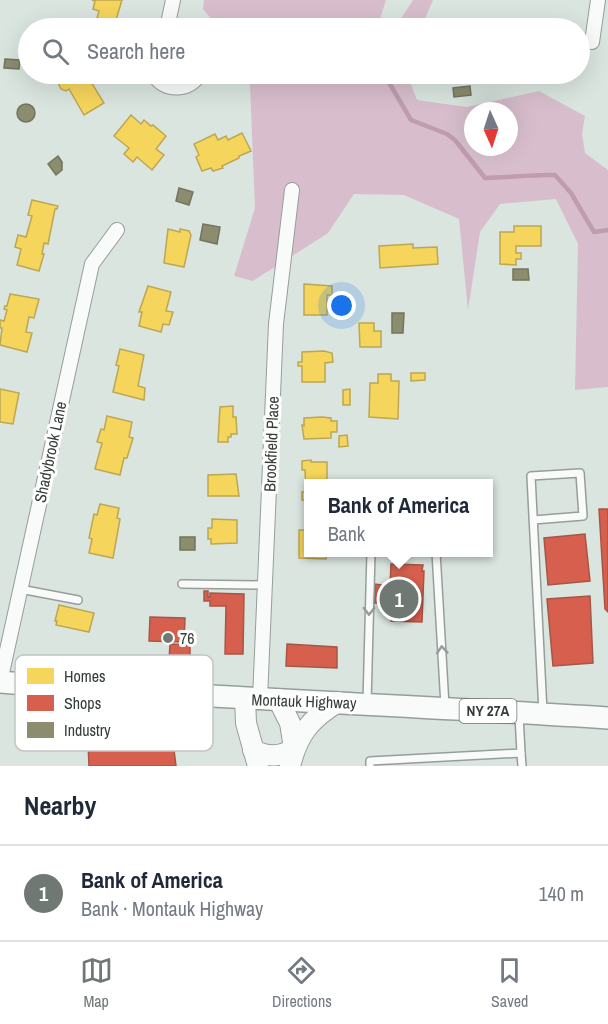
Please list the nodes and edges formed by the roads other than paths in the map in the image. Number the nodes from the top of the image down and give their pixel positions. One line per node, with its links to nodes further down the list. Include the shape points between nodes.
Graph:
1 (173, 0): 3 (street)
2 (598, 0): 4 (street)
3 (169, 18)
4 (592, 42)
5 (164, 84): 6 (street, via 181,88)
6 (189, 84)
7 (292, 190): 13 (street, Brookfield Place, via 276,324)
8 (117, 230): 14 (street, Shadybrook Lane, via 92,264)
9 (533, 520): 9 (lane, via 531,476 580,473 583,516); 24 (lane)
10 (371, 557): 21 (lane, one-way to 21)
11 (436, 557): 22 (lane, one-way to 11)
12 (182, 584): 13 (lane)
13 (265, 585): 19 (street, Brookfield Place)
14 (20, 589): 15 (lane); 16 (street, Shadybrook Lane)
15 (78, 600)
16 (0, 682): 17 (main road, Montauk Highway / NY 27A)
17 (15, 683)
18 (213, 696): 19 (main road, Montauk Highway / NY 27A)
19 (261, 699): 20 (main road, Montauk Highway / NY 27A); 27 (main road, via 290,723); 28 (main road, via 246,723)
20 (338, 702): 21 (main road, Montauk Highway / NY 27A); 27 (main road, via 307,726)
21 (367, 704): 22 (main road, Montauk Highway / NY 27A)
22 (446, 708): 23 (main road, Montauk Highway / NY 27A)
23 (519, 713): 24 (main road, Montauk Highway / NY 27A); 26 (lane)
24 (543, 714): 25 (main road, Montauk Highway / NY 27A)
25 (608, 718)
26 (521, 753): 29 (lane); 31 (lane)
27 (292, 757): 28 (main road, via 288,752)
28 (256, 758)
29 (417, 762): 30 (lane, via 370,760)
30 (370, 766)
31 (522, 766)

